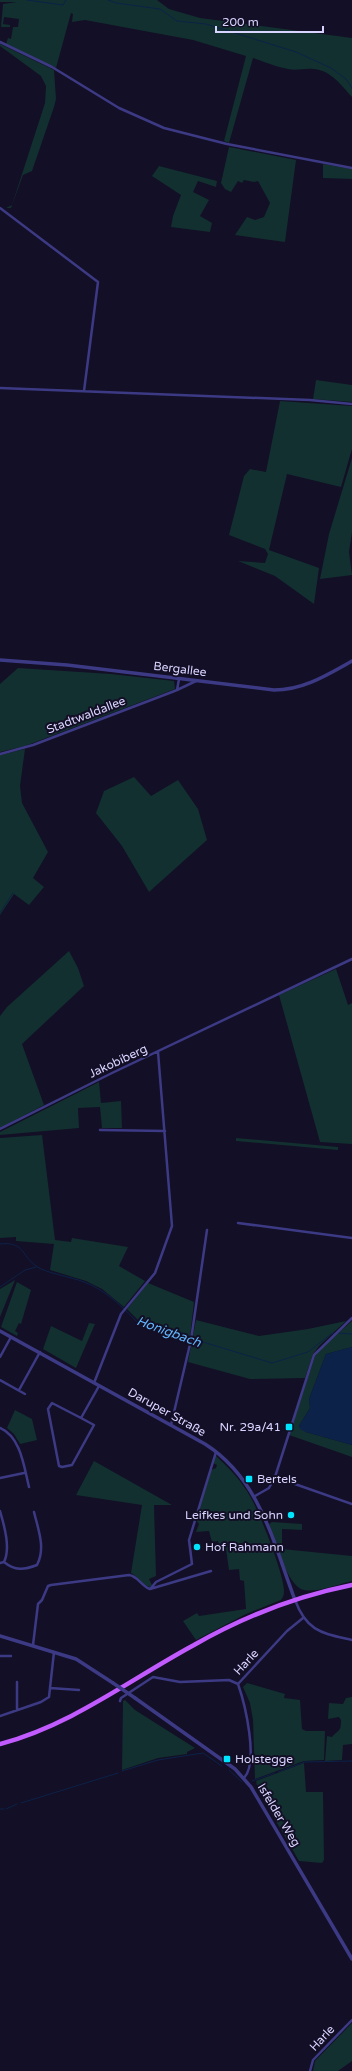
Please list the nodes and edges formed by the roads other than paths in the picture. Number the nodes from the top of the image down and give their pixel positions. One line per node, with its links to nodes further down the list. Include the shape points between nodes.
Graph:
1 (0, 42): 2 (street, via 52,67 118,108 164,128 227,144)
2 (352, 168)
3 (0, 208): 5 (street, via 98,282)
4 (0, 388): 5 (street)
5 (84, 391): 6 (street)
6 (352, 404)
7 (0, 660): 9 (street, Bergallee, via 59,664)
8 (352, 661): 10 (street, Bergallee, via 313,682 289,689 266,690)
9 (179, 679): 10 (street, Bergallee); 11 (street)
10 (196, 681): 11 (street, Stadtwaldallee)
11 (177, 690): 12 (street, Stadtwaldallee, via 33,745)
12 (0, 754)
13 (352, 959): 14 (street)
14 (158, 1052): 15 (street, Jakobiberg); 17 (street, Jakobiberg)
15 (0, 1129)
16 (100, 1130): 17 (street)
17 (165, 1131): 27 (street, Jakobiberg, via 172,1226 155,1273 121,1314)
18 (238, 1223): 20 (street)
19 (208, 1230): 32 (street, via 191,1339)
20 (352, 1238)
21 (352, 1318): 36 (street, via 314,1355)
22 (0, 1331): 23 (street, Daruper Straße)
23 (11, 1337): 24 (street, Daruper Straße); 25 (street)
24 (40, 1352): 27 (street, Daruper Straße); 29 (street)
25 (0, 1357)
26 (0, 1380): 29 (street)
27 (94, 1383): 28 (street, Daruper Straße)
28 (99, 1386): 31 (street); 32 (street, Daruper Straße)
29 (19, 1390): 30 (street)
30 (25, 1394)
31 (80, 1418): 31 (street, via 52,1403 48,1409 59,1466 72,1465 94,1425)
32 (171, 1426): 34 (street, Daruper Straße)
33 (0, 1428): 35 (street, via 12,1436 19,1446)
34 (216, 1451): 39 (street, Daruper Straße, via 240,1474); 47 (street, via 189,1540 192,1564 156,1582)
35 (24, 1473): 37 (street); 38 (street)
36 (275, 1477): 39 (street, via 270,1488); 40 (street)
37 (0, 1478)
38 (29, 1487)
39 (255, 1496): 48 (street, Daruper Straße)
40 (352, 1504)
41 (0, 1511): 43 (street, via 6,1544)
42 (34, 1512): 43 (street, via 41,1547 37,1565 12,1568)
43 (4, 1562): 44 (street)
44 (0, 1563)
45 (211, 1571): 47 (street)
46 (352, 1584): 48 (main road)
47 (150, 1589): 52 (street, via 129,1574 48,1586 38,1604)
48 (295, 1600): 49 (street); 63 (main road, via 247,1618 212,1635 90,1708 24,1737)
49 (303, 1618): 51 (street, via 324,1634); 57 (street, Harle, via 287,1631)
50 (0, 1636): 52 (street, Isfelder Weg)
51 (352, 1640)
52 (33, 1645): 53 (street, Isfelder Weg)
53 (54, 1651): 58 (street); 64 (street, Isfelder Weg, bridge, via 87,1665 218,1756)
54 (0, 1656): 55 (street)
55 (11, 1656)
56 (17, 1682): 61 (street)
57 (238, 1684): 60 (street, via 229,1680 180,1682 153,1677); 64 (street, Harle, via 249,1724 249,1771)
58 (50, 1688): 59 (street); 61 (street, via 45,1700)
59 (79, 1690)
60 (120, 1701)
61 (17, 1710): 62 (street)
62 (0, 1716)
63 (0, 1744)
64 (244, 1778): 65 (street, Isfelder Weg, via 282,1836)
65 (352, 1959)
66 (352, 2020): 67 (street, Harle, via 313,2060)
67 (310, 2071)

